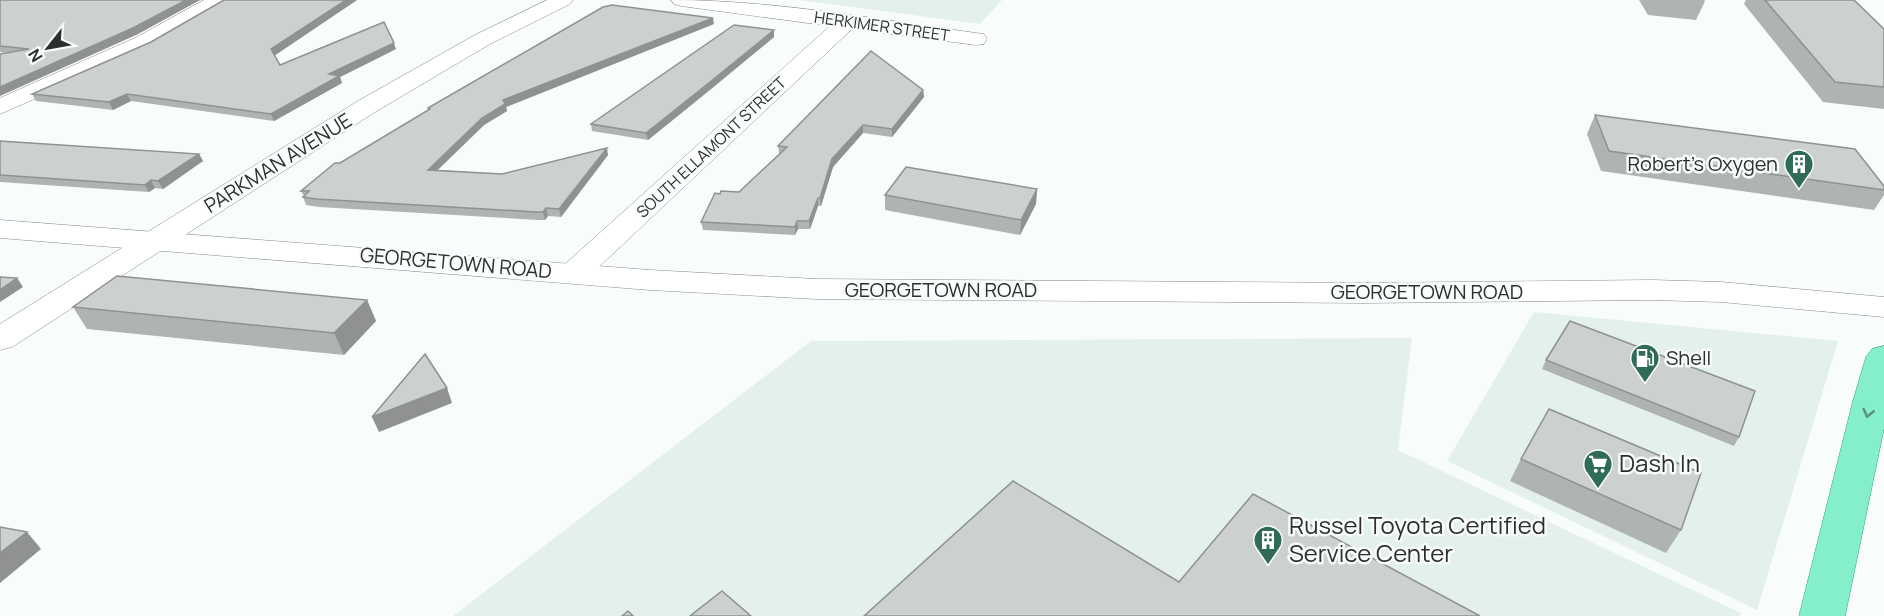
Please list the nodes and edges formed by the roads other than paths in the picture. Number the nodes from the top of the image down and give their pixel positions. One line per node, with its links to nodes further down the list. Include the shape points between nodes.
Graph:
1 (219, 0): 6 (street, via 145,42)
2 (563, 0): 8 (street, PARKMAN AVENUE, via 438,63)
3 (681, 0): 4 (street, HERKIMER STREET)
4 (848, 21): 5 (street, HERKIMER STREET); 9 (street, SOUTH ELLAMONT STREET)
5 (976, 39)
6 (0, 107)
7 (0, 229): 8 (street, GEORGETOWN ROAD)
8 (157, 239): 9 (street, GEORGETOWN ROAD); 11 (street, PARKMAN AVENUE)
9 (574, 273): 10 (street, GEORGETOWN ROAD, via 816,289 1721,292)
10 (1884, 307)
11 (0, 339)
12 (1884, 357): 13 (main road, one-way to 13)
13 (1822, 616)

